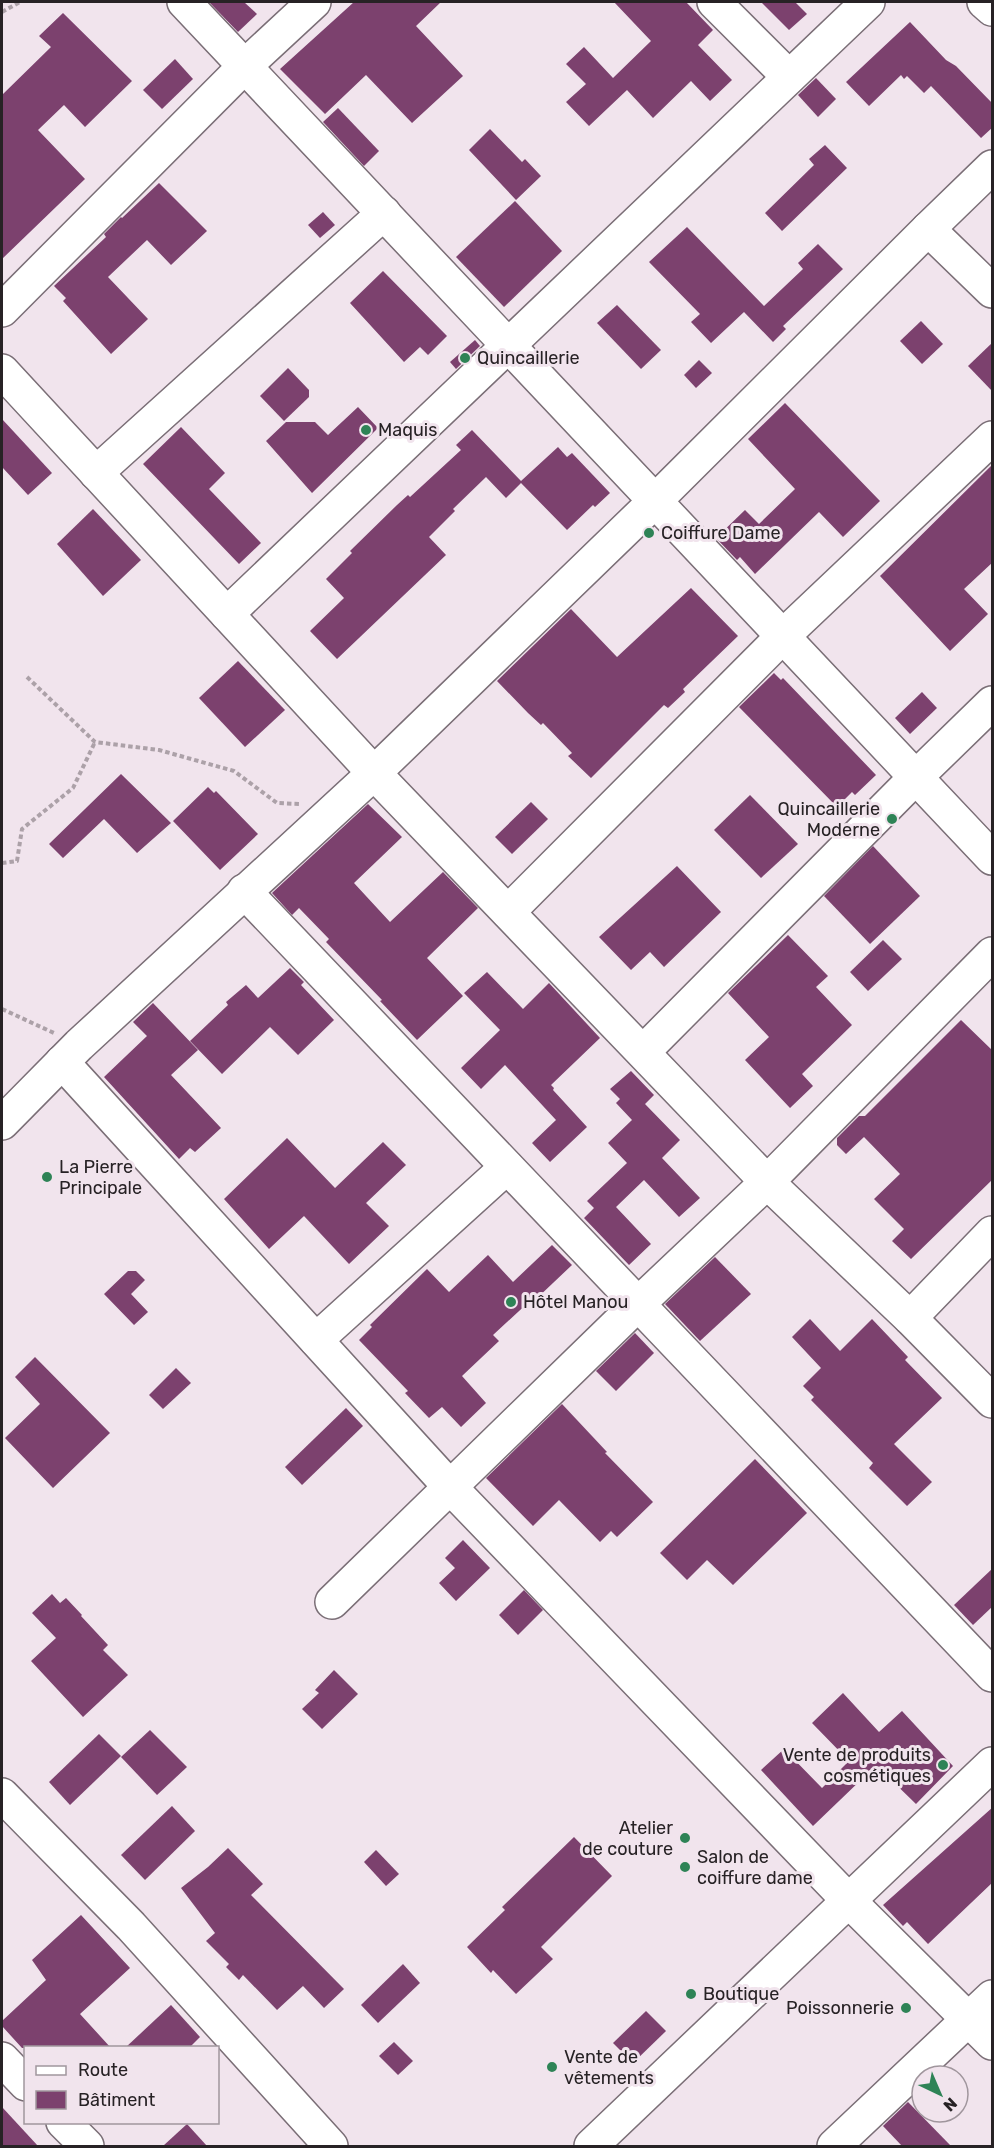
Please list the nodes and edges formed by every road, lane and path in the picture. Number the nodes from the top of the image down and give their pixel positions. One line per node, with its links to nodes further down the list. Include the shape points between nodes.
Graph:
1 (20, 2): 8 (path)
2 (184, 2): 9 (street)
3 (314, 2): 9 (street)
4 (714, 2): 10 (street)
5 (868, 2): 10 (street)
6 (984, 2): 7 (street)
7 (993, 9)
8 (2, 12)
9 (245, 66): 12 (street); 15 (street)
10 (789, 77): 16 (street)
11 (993, 167): 13 (street)
12 (384, 213): 16 (street); 19 (street)
13 (928, 229): 14 (street); 20 (street)
14 (993, 291)
15 (2, 310)
16 (509, 346): 20 (street); 21 (street)
17 (2, 371): 19 (street)
18 (993, 438): 22 (street)
19 (96, 473): 21 (street)
20 (656, 501): 22 (street); 26 (street)
21 (227, 614): 26 (street)
22 (783, 636): 27 (street); 32 (street)
23 (27, 677): 25 (path)
24 (993, 704): 27 (street)
25 (95, 742): 28 (path, via 159,750 234,771 277,803); 30 (path, via 73,788 22,829 17,861)
26 (374, 773): 28 (street); 32 (street)
27 (916, 777): 29 (street); 35 (street)
28 (336, 807): 31 (street)
29 (993, 858)
30 (2, 863)
31 (244, 891): 36 (street); 38 (street)
32 (508, 912): 35 (street)
33 (993, 954): 39 (street)
34 (2, 1009): 36 (path)
35 (643, 1052): 39 (street)
36 (71, 1053): 37 (street); 43 (street)
37 (2, 1123)
38 (507, 1167): 41 (street); 43 (street)
39 (767, 1182): 41 (street); 42 (street)
40 (993, 1233): 42 (street)
41 (638, 1304): 45 (street); 47 (street)
42 (910, 1318): 44 (street)
43 (316, 1340): 45 (street)
44 (993, 1401)
45 (450, 1487): 46 (street); 50 (street)
46 (332, 1602)
47 (993, 1675)
48 (993, 1764): 50 (street)
49 (2, 1795): 57 (street, via 130,1926)
50 (849, 1902): 51 (street); 58 (street)
51 (981, 2008): 52 (street); 59 (street)
52 (993, 2043)
53 (2, 2059): 54 (street)
54 (24, 2082)
55 (65, 2124): 56 (street)
56 (87, 2146)
57 (331, 2146)
58 (591, 2146)
59 (834, 2146)

